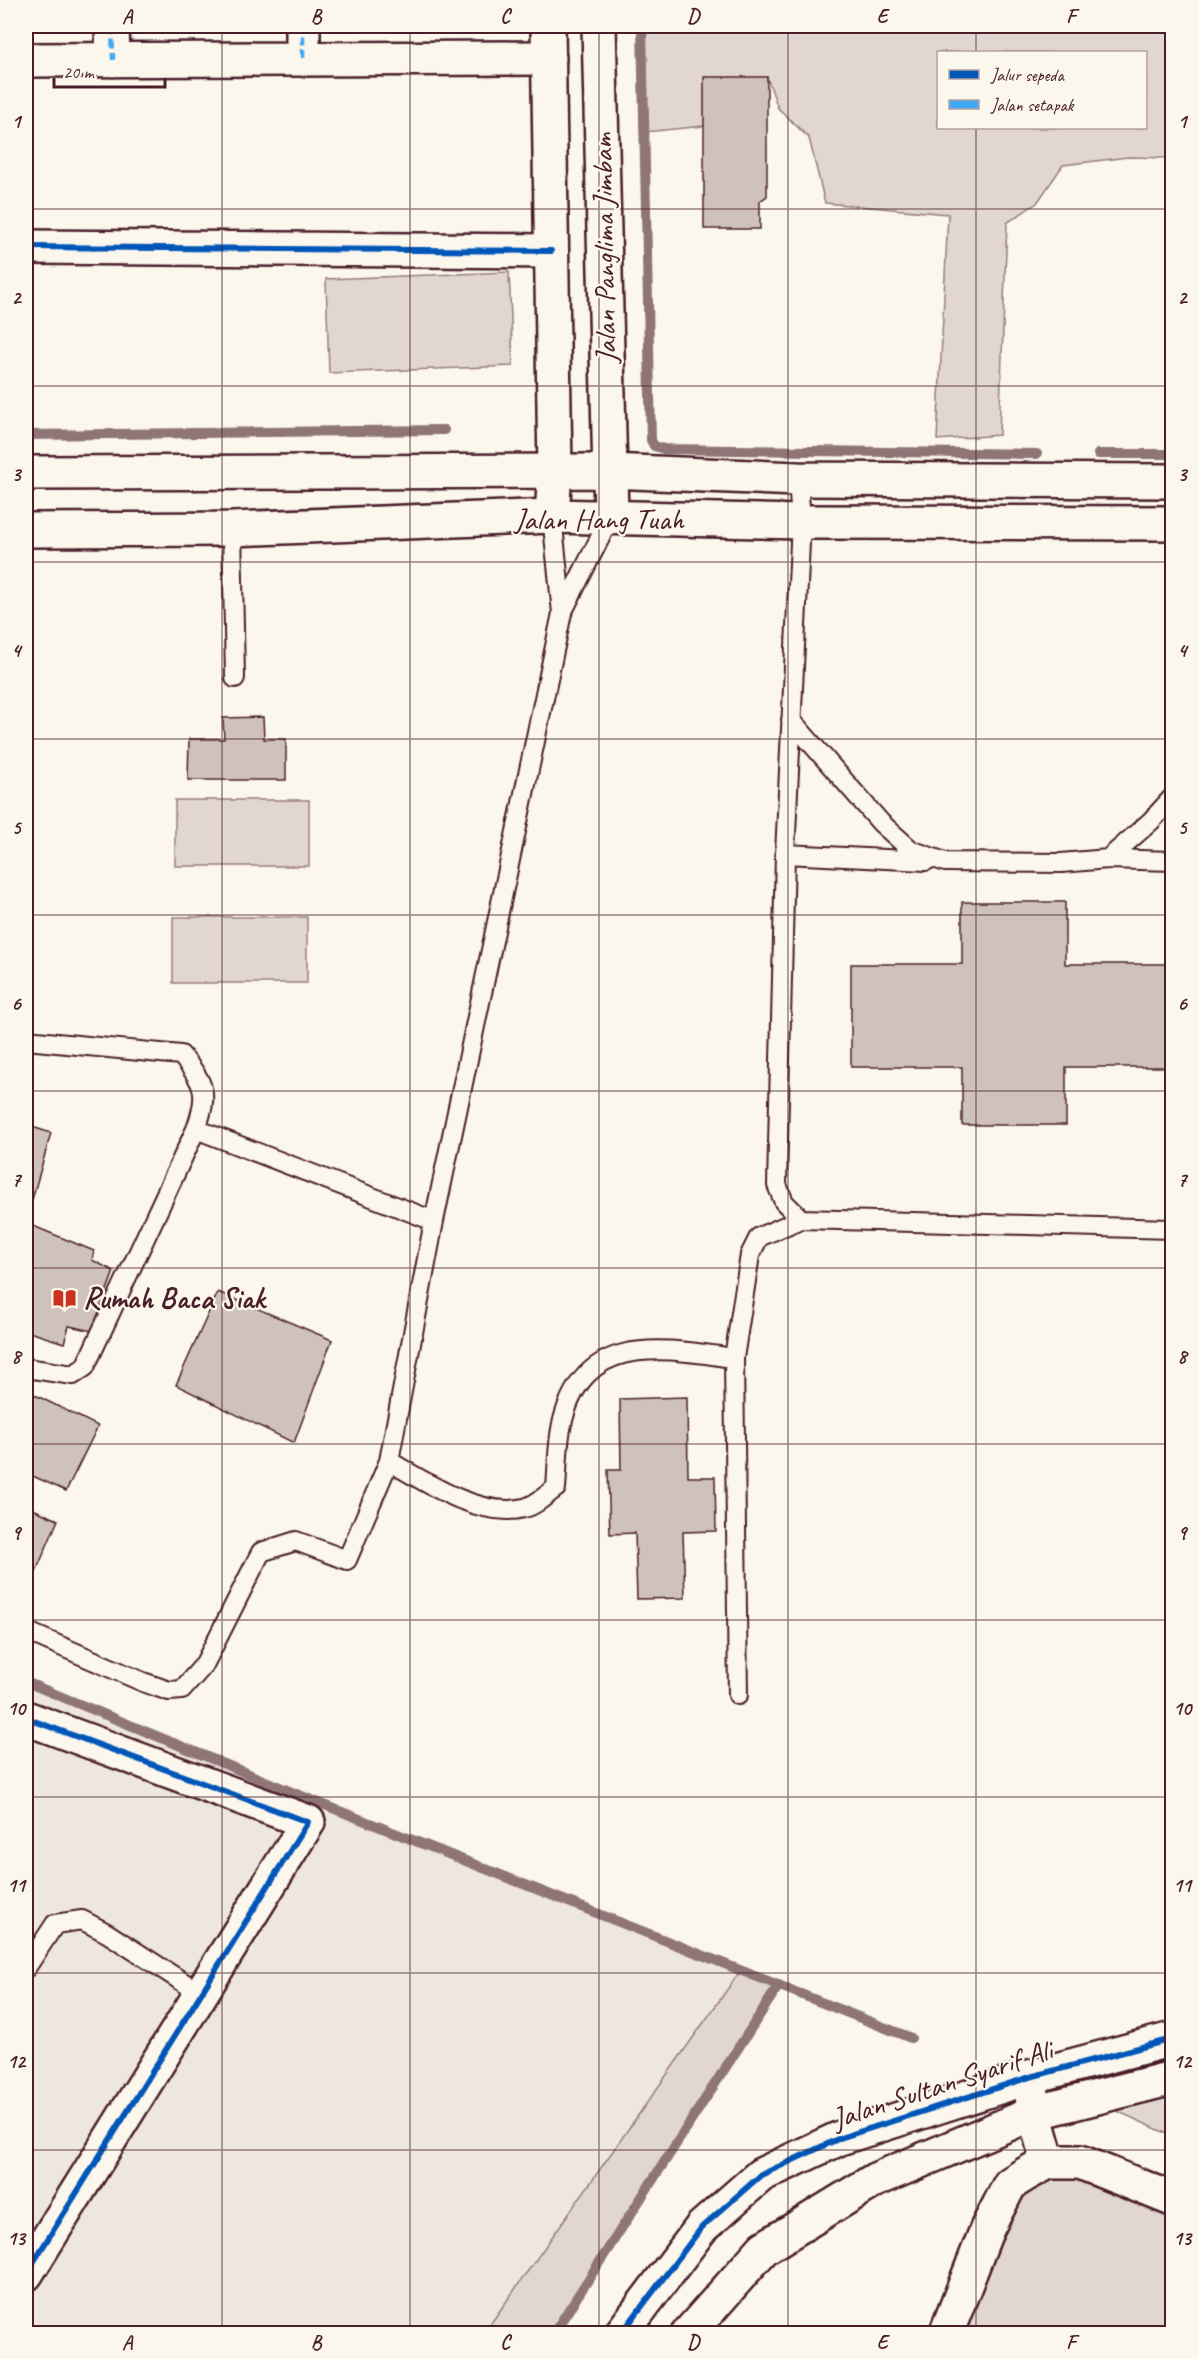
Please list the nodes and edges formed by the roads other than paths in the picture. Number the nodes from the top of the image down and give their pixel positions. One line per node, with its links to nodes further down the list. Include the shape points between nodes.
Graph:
1 (112, 26): 8 (street)
2 (303, 26): 5 (street)
3 (549, 26): 6 (street, Jalan Panglima Jimbam)
4 (599, 26): 12 (street, Jalan Panglima Jimbam)
5 (303, 58): 6 (street); 8 (street)
6 (549, 58): 10 (street, Jalan Panglima Jimbam)
7 (26, 60): 8 (street)
8 (113, 60)
9 (26, 247): 10 (street)
10 (551, 251): 11 (street, Jalan Panglima Jimbam)
11 (555, 471): 12 (street, Jalan Hang Tuah); 13 (street, Jalan Hang Tuah); 16 (street, Jalan Panglima Jimbam)
12 (609, 471): 14 (street, Jalan Hang Tuah); 17 (street, Jalan Panglima Jimbam)
13 (26, 473)
14 (798, 479): 15 (street, Jalan Hang Tuah); 18 (lane)
15 (1173, 481)
16 (552, 516): 17 (street, Jalan Hang Tuah); 20 (street, Jalan Hang Tuah); 22 (lane)
17 (611, 516): 18 (street, Jalan Hang Tuah); 22 (lane)
18 (801, 522): 19 (street, Jalan Hang Tuah); 24 (lane)
19 (1173, 524)
20 (232, 529): 21 (street, Jalan Hang Tuah); 23 (lane)
21 (26, 530)
22 (562, 613): 33 (lane)
23 (235, 678)
24 (791, 720): 26 (lane); 28 (lane, via 881,823 911,850)
25 (1173, 798): 27 (lane)
26 (785, 854): 28 (lane); 32 (lane, via 777,1185 784,1203)
27 (1108, 859): 28 (lane, via 1061,863); 29 (lane)
28 (945, 861)
29 (1173, 861)
30 (26, 1040): 31 (lane, via 181,1055 200,1078 204,1105)
31 (196, 1130): 33 (lane); 36 (lane, via 85,1367 73,1375)
32 (801, 1219): 34 (lane); 35 (lane, via 759,1236 750,1255)
33 (434, 1221): 37 (lane)
34 (1173, 1229)
35 (734, 1358): 37 (lane, via 677,1350 629,1350 599,1363 579,1381 563,1420 556,1488 525,1508 500,1511 439,1491); 39 (lane)
36 (26, 1368)
37 (389, 1461): 38 (lane, via 346,1560 296,1541 261,1551 204,1665 182,1690 169,1691 143,1682)
38 (26, 1631)
39 (738, 1695)
40 (26, 1718): 42 (street, via 308,1822)
41 (26, 1968): 42 (lane, via 54,1924 82,1920)
42 (203, 1995): 49 (street)
43 (1173, 2039): 44 (street, Jalan Sultan Syarif Ali)
44 (1030, 2077): 46 (street); 50 (street, Jalan Sultan Syarif Ali, via 840,2138 761,2175 702,2227)
45 (1173, 2078): 46 (street, Jalan Sultan Syarif Ali)
46 (1034, 2113): 47 (street); 51 (street, Jalan Sultan Syarif Ali, via 875,2180 764,2248)
47 (1064, 2162): 48 (street); 52 (street, via 1010,2184 987,2229)
48 (1173, 2199)
49 (26, 2274)
50 (621, 2334)
51 (688, 2334)
52 (946, 2334)

